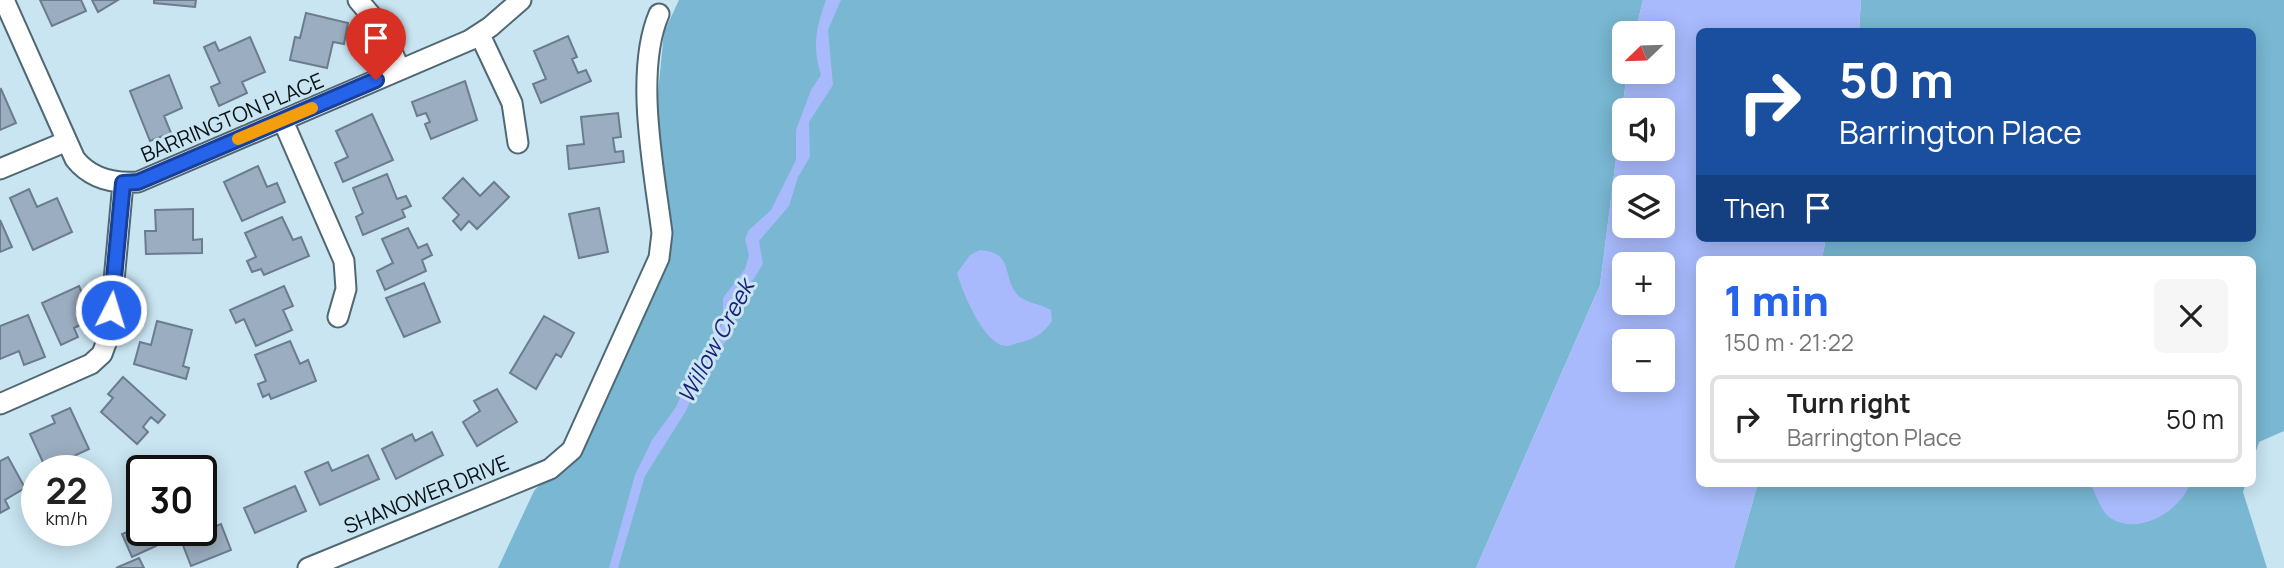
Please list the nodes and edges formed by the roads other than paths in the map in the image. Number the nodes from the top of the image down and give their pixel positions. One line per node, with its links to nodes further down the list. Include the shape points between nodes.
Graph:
1 (4, 0): 8 (street, BARRINGTON PLACE)
2 (358, 0): 6 (street, via 382,28)
3 (521, 0): 5 (street, BARRINGTON PLACE)
4 (659, 14): 14 (street, SHANOWER DRIVE, via 652,31 647,74 662,233 659,258 572,450 561,463)
5 (480, 34): 6 (street, BARRINGTON PLACE); 9 (street, via 512,103)
6 (400, 70): 7 (street, BARRINGTON PLACE)
7 (283, 121): 11 (street, BARRINGTON PLACE, via 138,182); 12 (street, via 344,261 346,289)
8 (65, 142): 10 (street); 11 (street, BARRINGTON PLACE, via 79,164 94,176)
9 (519, 143)
10 (0, 169)
11 (123, 183): 13 (street, via 109,335 102,354 91,364)
12 (338, 317)
13 (0, 404)
14 (308, 568)

